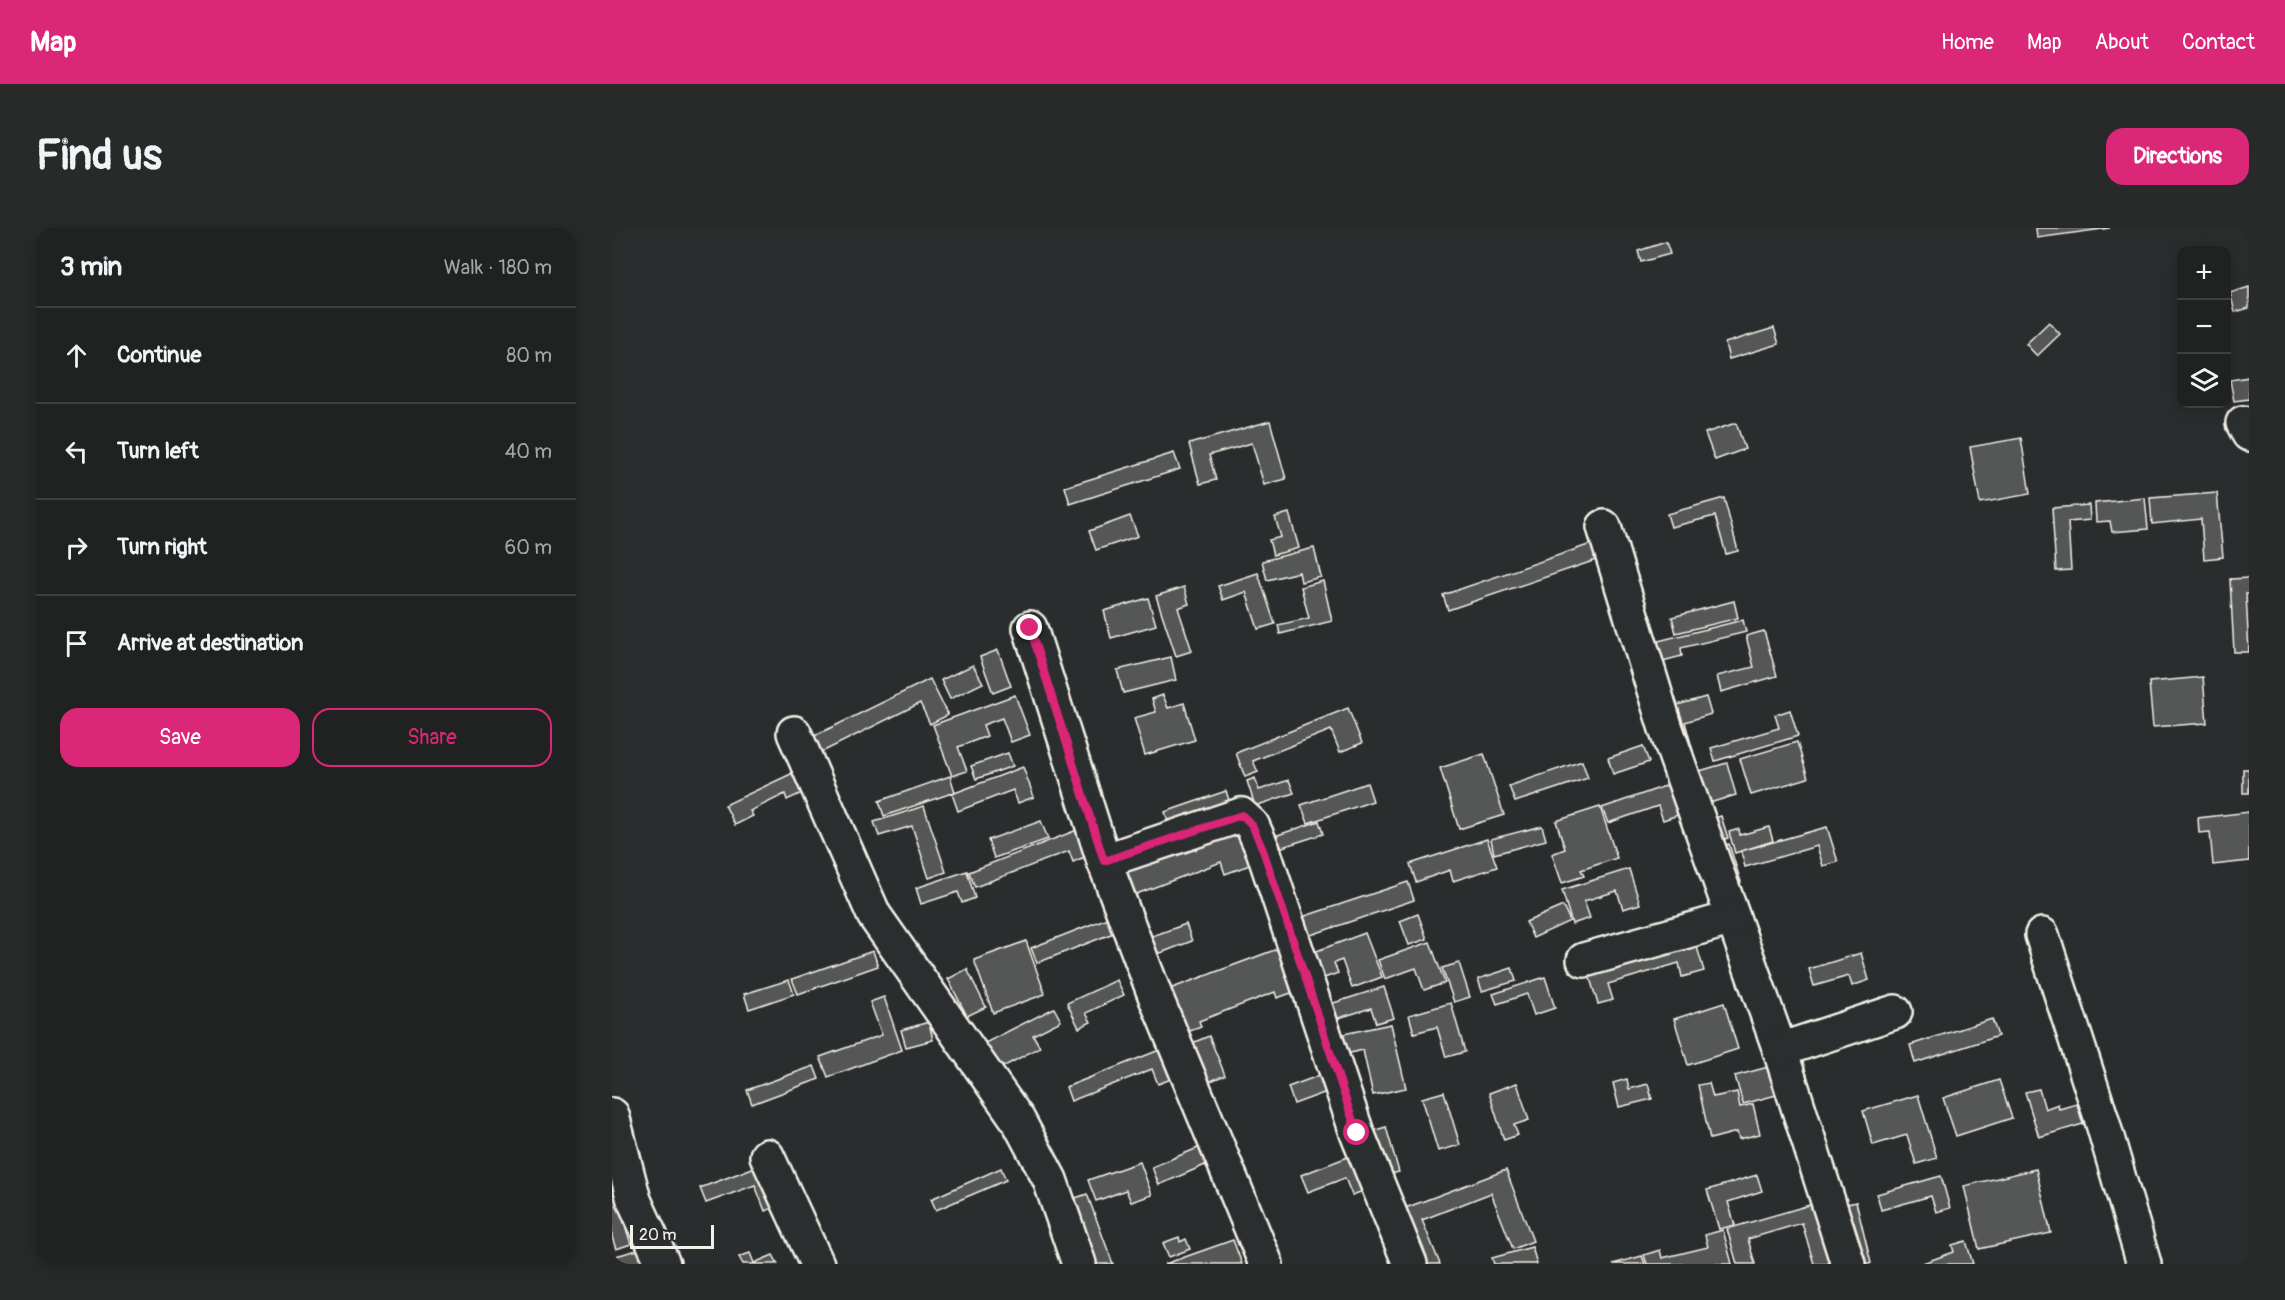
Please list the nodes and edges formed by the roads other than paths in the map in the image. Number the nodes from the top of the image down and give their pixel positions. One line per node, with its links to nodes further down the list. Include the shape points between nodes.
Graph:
1 (1604, 527): 5 (street, via 1666,729)
2 (1030, 628): 4 (street)
3 (794, 733): 14 (street, via 874,915 1018,1120 1050,1180)
4 (1104, 861): 15 (street); 16 (street, via 1242,815 1252,825 1357,1133)
5 (1733, 918): 7 (street); 9 (street)
6 (2042, 935): 18 (street)
7 (1584, 960)
8 (1894, 1012): 9 (street)
9 (1780, 1050): 17 (street)
10 (612, 1115): 12 (street, via 634,1200)
11 (767, 1156): 13 (street)
12 (663, 1264)
13 (817, 1264)
14 (1079, 1264)
15 (1266, 1264)
16 (1410, 1264)
17 (1848, 1264)
18 (2144, 1264)

